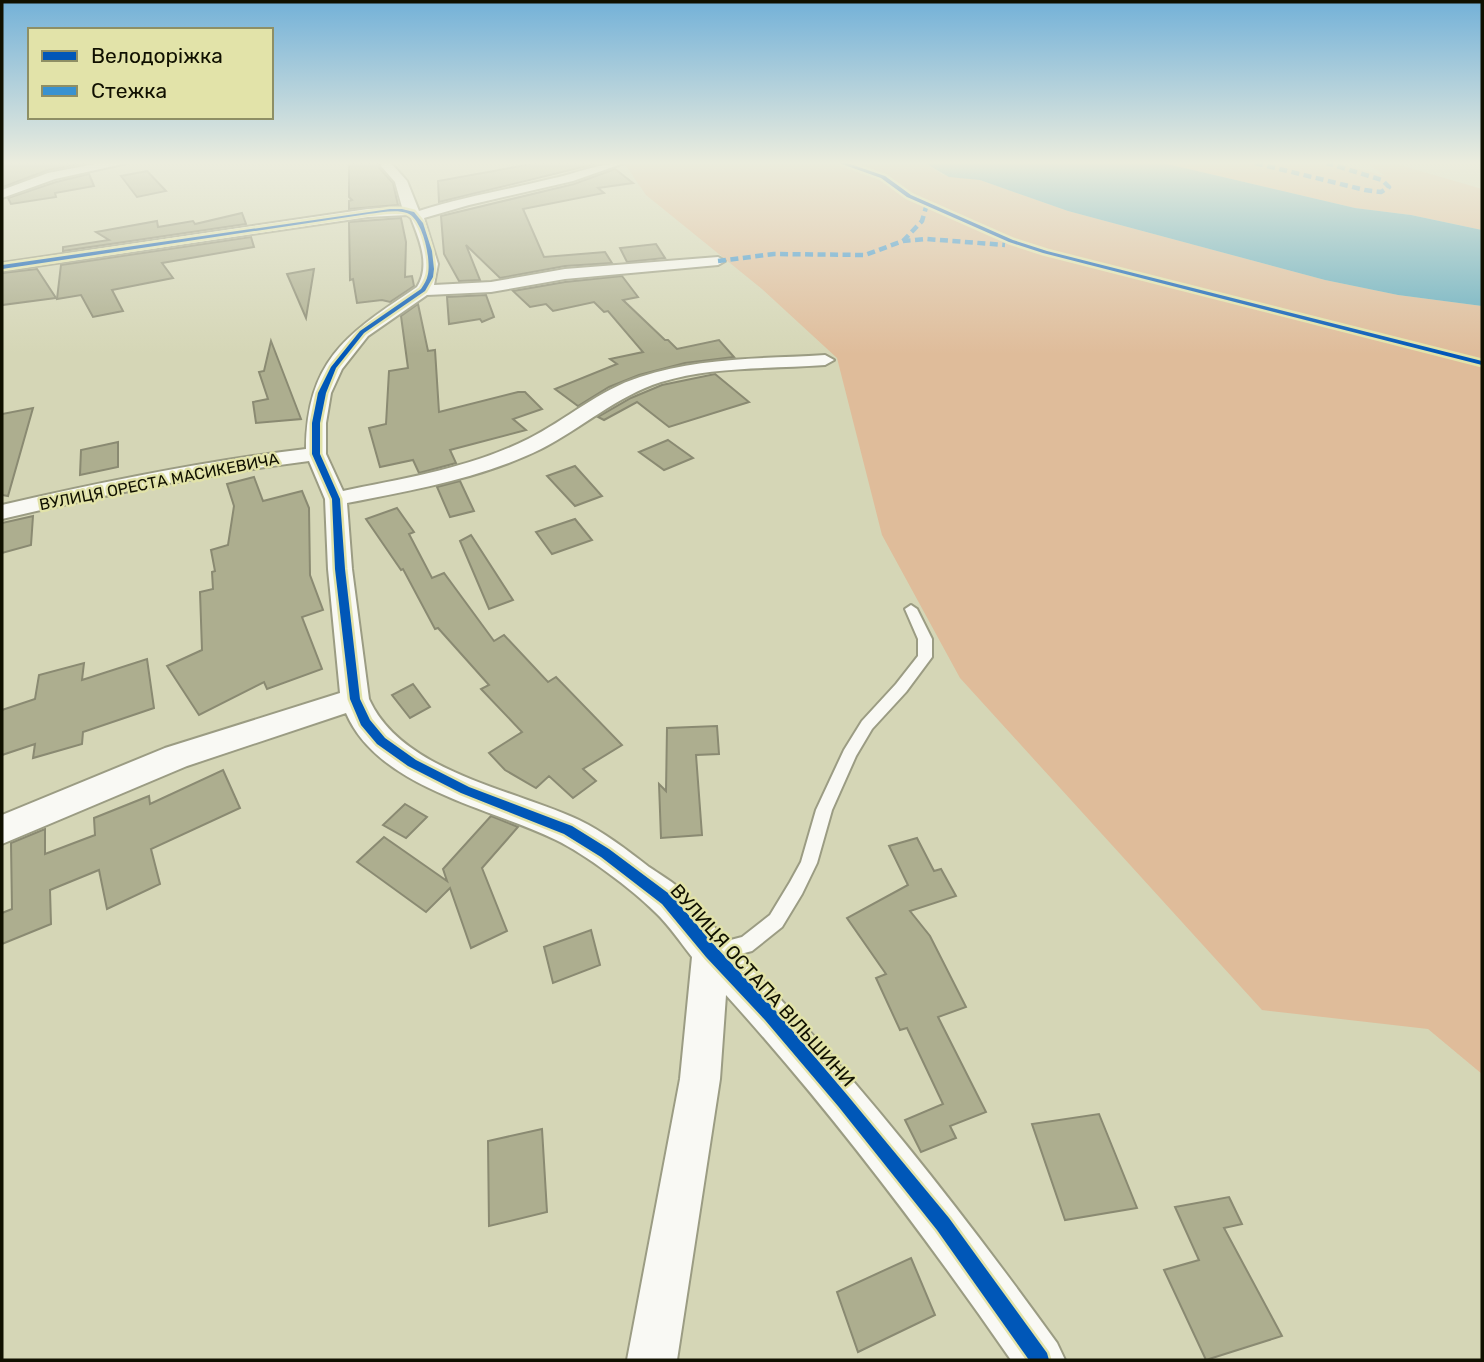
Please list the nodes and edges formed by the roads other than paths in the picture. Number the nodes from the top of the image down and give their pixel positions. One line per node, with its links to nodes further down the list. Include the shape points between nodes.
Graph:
1 (276, 227): 4 (street)
2 (419, 227): 5 (street, via 431,264)
3 (718, 261): 5 (street)
4 (2, 267)
5 (423, 290): 7 (street, ВУЛИЦЯ ОСТАПА ВІЛЬШИНИ, via 362,331 333,368 316,423)
6 (825, 360): 8 (street, via 660,376 631,387 496,462)
7 (316, 454): 8 (street, ВУЛИЦЯ ОСТАПА ВІЛЬШИНИ); 9 (street, ВУЛИЦЯ ОРЕСТА МАСИКЕВИЧА, via 237,464)
8 (336, 499): 11 (street, ВУЛИЦЯ ОСТАПА ВІЛЬШИНИ)
9 (2, 512)
10 (911, 609): 13 (lane, via 925,639 925,657 867,724 849,754 796,888 776,921 746,945)
11 (355, 699): 12 (street, via 176,757); 13 (street, ВУЛИЦЯ ОСТАПА ВІЛЬШИНИ, via 365,722 381,741 412,762 465,790 568,830 605,853 667,900)
12 (2, 831)
13 (710, 952): 14 (street, via 700,1079); 15 (street, ВУЛИЦЯ ОСТАПА ВІЛЬШИНИ, via 769,1015 935,1214)
14 (652, 1360)
15 (1040, 1360)

